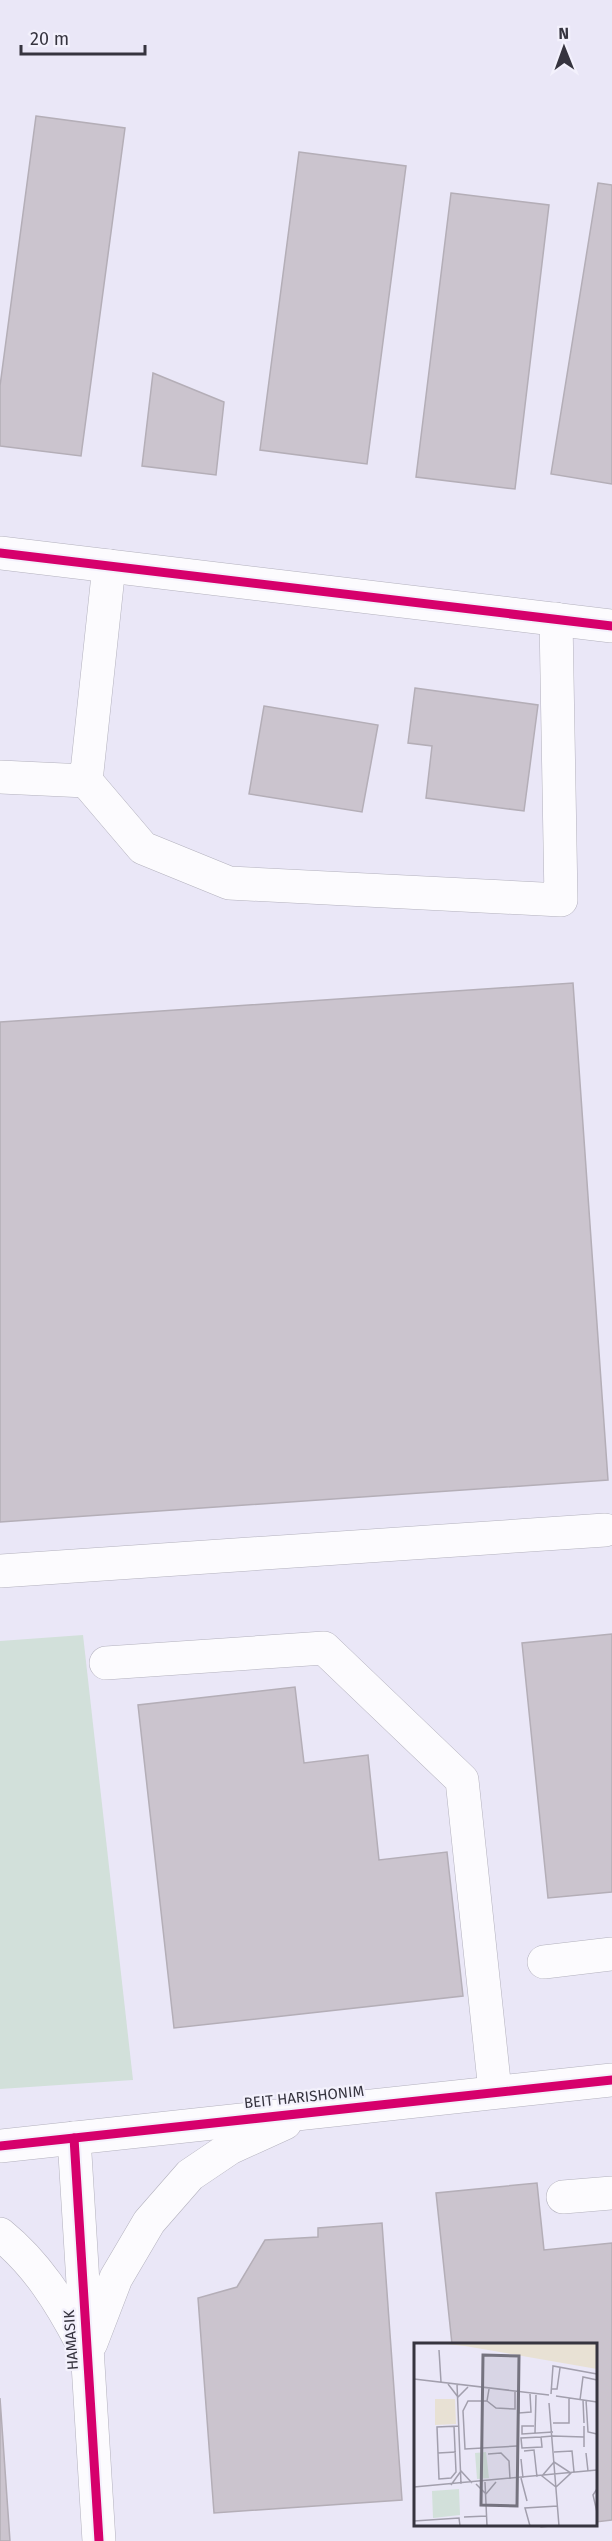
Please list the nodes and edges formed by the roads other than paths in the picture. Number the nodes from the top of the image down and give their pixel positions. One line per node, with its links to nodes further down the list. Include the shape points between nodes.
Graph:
1 (0, 553): 2 (street)
2 (109, 566): 3 (street); 6 (street)
3 (556, 619): 4 (street); 6 (street, via 561,900 229,882 142,848)
4 (612, 633)
5 (0, 777): 6 (street)
6 (86, 781)
7 (605, 1530): 8 (street)
8 (0, 1571)
9 (106, 1663): 13 (street, via 324,1648 462,1780)
10 (612, 1954): 11 (street)
11 (544, 1962)
12 (612, 2080): 13 (street, BEIT HARISHONIM)
13 (495, 2091): 14 (street, BEIT HARISHONIM)
14 (313, 2111): 15 (street, BEIT HARISHONIM); 20 (street, via 231,2148 190,2175 149,2222 116,2278)
15 (74, 2138): 16 (street, BEIT HARISHONIM); 20 (street, HAMASIK)
16 (0, 2146)
17 (612, 2193): 18 (street)
18 (563, 2197)
19 (0, 2234): 20 (street, via 24,2253 58,2298)
20 (87, 2353): 21 (street, HAMASIK)
21 (99, 2541)

